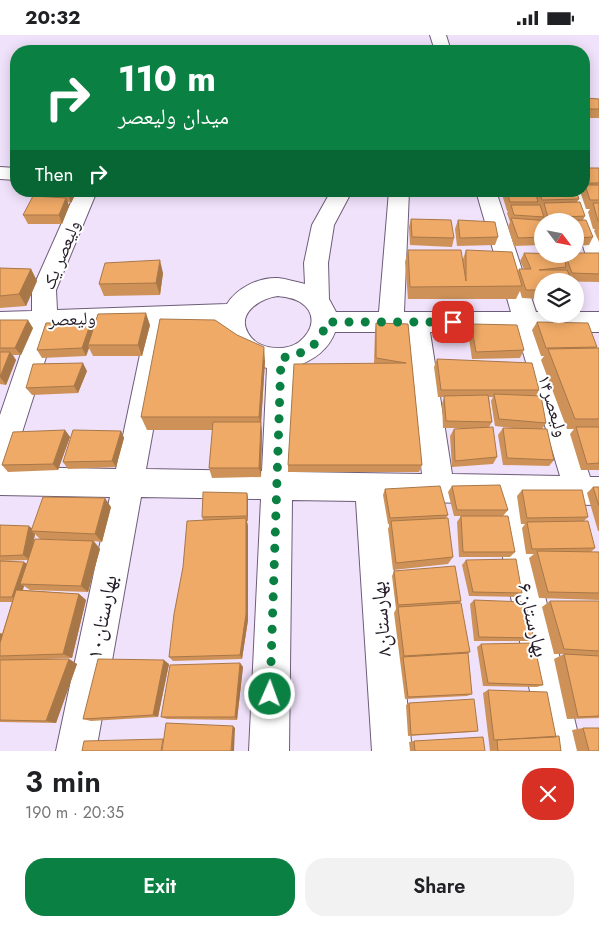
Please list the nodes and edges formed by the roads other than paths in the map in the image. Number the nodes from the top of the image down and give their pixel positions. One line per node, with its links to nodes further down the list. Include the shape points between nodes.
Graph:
1 (84, 197): 10 (street, ولیعصر یک, via 44,290)
2 (339, 197): 7 (street, via 323,225 316,263)
3 (399, 197): 12 (street)
4 (488, 197): 13 (street, ولیعصر۱۴)
5 (578, 197): 6 (street)
6 (599, 259)
7 (321, 311): 8 (street, via 306,293 278,287 264,289 245,299); 12 (street); 15 (street, via 324,332 318,342 295,356)
8 (234, 313): 9 (street, ولیعصر); 15 (street, via 234,335 242,345 252,353)
9 (161, 316): 10 (street, ولیعصر); 18 (street, بهارستان۱۰)
10 (45, 320): 11 (street, ولیعصر); 16 (street, ولیعصر یک)
11 (0, 322)
12 (404, 322): 13 (street); 21 (street)
13 (526, 322): 14 (street); 23 (street, ولیعصر۱۴)
14 (599, 322)
15 (281, 358): 19 (street)
16 (0, 459)
17 (0, 481): 18 (street)
18 (127, 483): 19 (street); 24 (street, بهارستان۱۰)
19 (277, 485): 20 (street); 25 (street)
20 (370, 487): 21 (street); 26 (street, بهارستان۸)
21 (439, 488): 22 (street)
22 (504, 489): 23 (street); 27 (street, بهارستان۶)
23 (589, 490)
24 (76, 751)
25 (268, 751)
26 (392, 751)
27 (562, 751)

